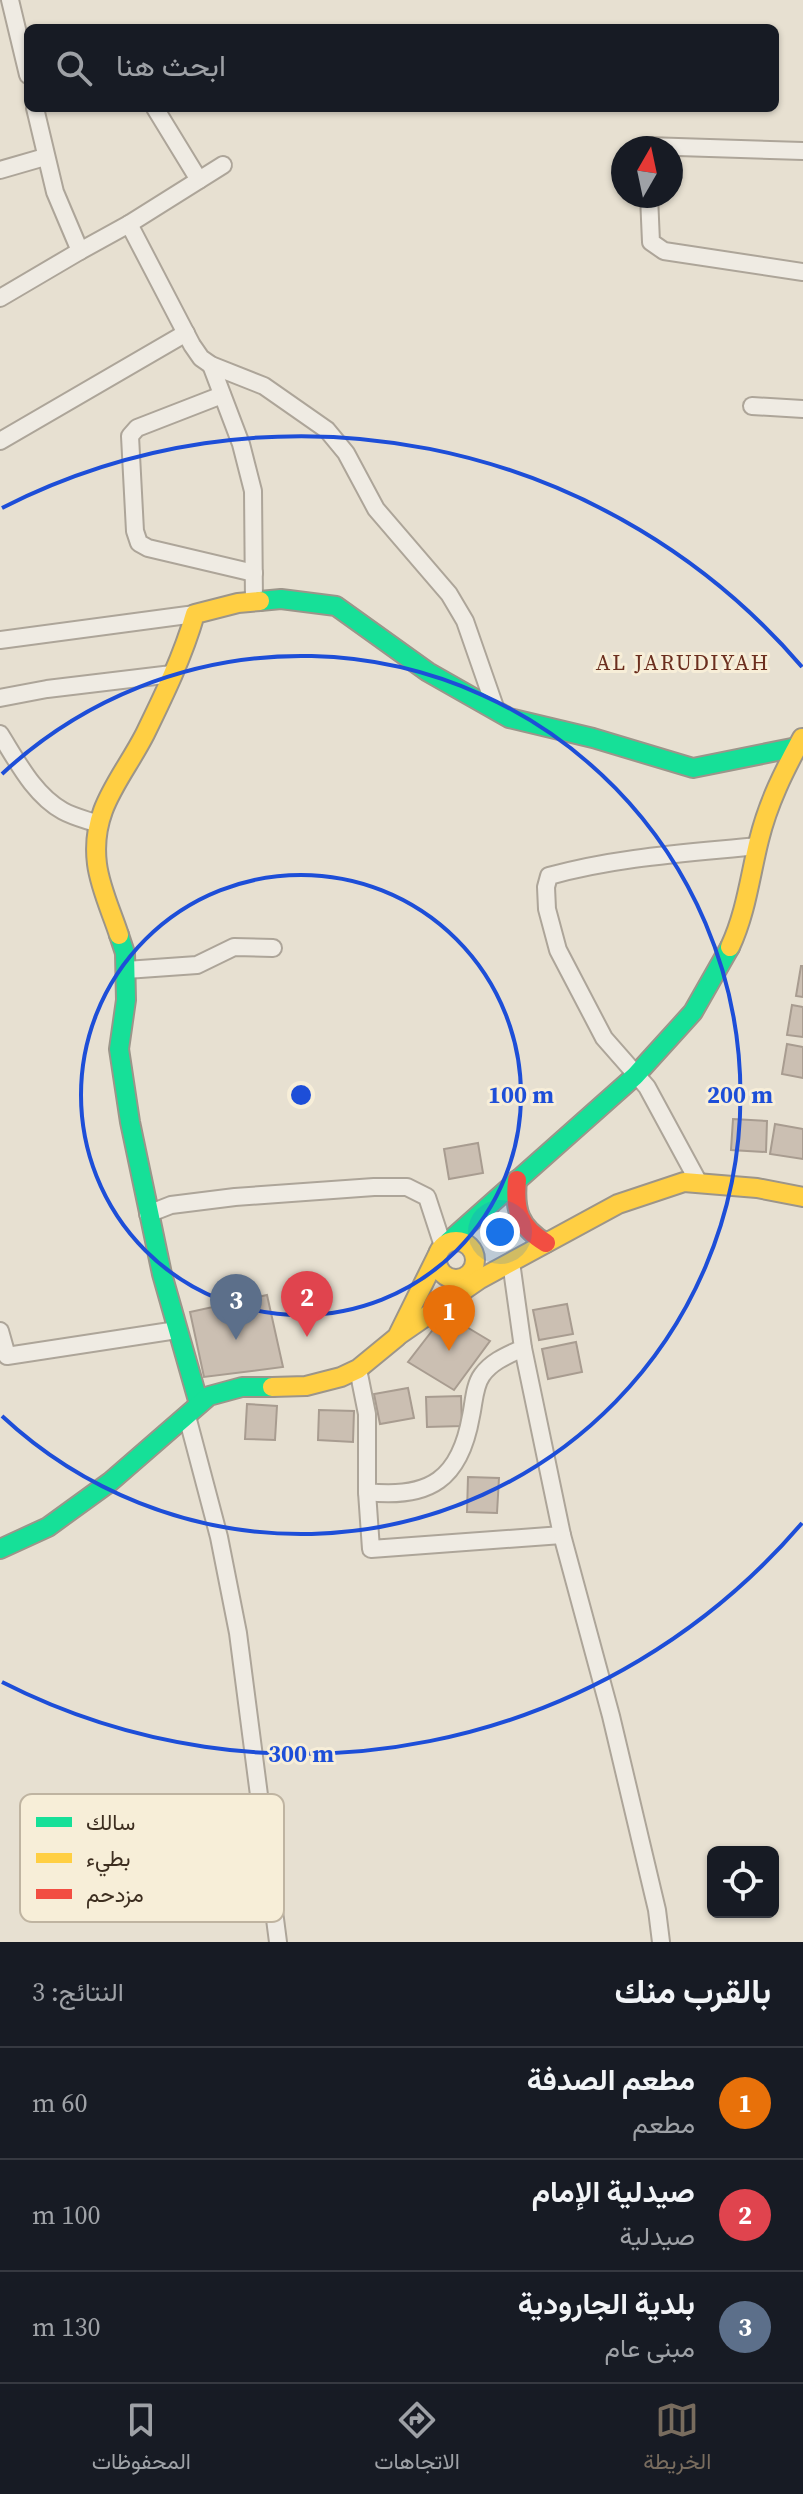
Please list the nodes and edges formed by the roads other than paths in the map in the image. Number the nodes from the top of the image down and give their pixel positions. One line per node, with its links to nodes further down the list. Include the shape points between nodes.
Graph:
1 (10, 0): 2 (street)
2 (24, 58)
3 (36, 112): 7 (street)
4 (157, 112): 10 (street)
5 (683, 147): 6 (street)
6 (803, 151)
7 (45, 157): 9 (street); 13 (street)
8 (223, 165): 10 (street)
9 (0, 170)
10 (199, 180): 12 (street)
11 (650, 208): 14 (street, via 651,242 664,251)
12 (129, 224): 13 (street); 16 (street)
13 (80, 251): 15 (street)
14 (803, 272)
15 (0, 298)
16 (186, 333): 17 (street); 21 (street)
17 (211, 365): 18 (street); 28 (street, via 264,386 327,430 346,453 376,509 449,594 465,621)
18 (222, 395): 22 (street, via 253,491); 22 (street, via 137,428 130,436 135,531 139,543 148,548)
19 (752, 406): 20 (street)
20 (803, 409)
21 (0, 441)
22 (254, 573): 23 (street)
23 (254, 602): 24 (street); 28 (street, via 281,599 336,606 428,672)
24 (195, 614): 25 (street); 26 (street)
25 (0, 640)
26 (172, 674): 27 (street); 31 (street)
27 (0, 698)
28 (496, 710): 30 (street, via 509,718 693,768)
29 (0, 734): 31 (street, via 48,800)
30 (800, 742): 32 (street, via 778,782)
31 (98, 824): 34 (street, via 97,865)
32 (757, 846): 35 (street, via 732,943 693,1012); 35 (street, via 639,858 549,876 547,909 558,950 604,1038)
33 (273, 948): 34 (street, via 234,947 197,965)
34 (126, 970): 39 (street, via 119,1049)
35 (635, 1076): 36 (street); 37 (street, via 647,1087)
36 (517, 1180): 40 (street, via 517,1219); 41 (street); 42 (street)
37 (699, 1183): 38 (street); 40 (street, via 684,1182 618,1204)
38 (803, 1197)
39 (148, 1214): 41 (street, via 171,1205 235,1197 407,1187 427,1197); 46 (street)
40 (546, 1243): 42 (street); 43 (street)
41 (443, 1248): 42 (street, via 461,1241); 44 (street, via 443,1274); 48 (street)
42 (474, 1252): 44 (street, via 472,1272)
43 (511, 1262): 45 (street); 49 (street)
44 (454, 1279): 45 (street)
45 (446, 1303): 48 (street)
46 (177, 1330): 50 (street); 52 (street)
47 (0, 1331): 50 (street)
48 (397, 1337): 51 (street)
49 (523, 1348): 53 (street, via 493,1363 480,1377 467,1441 459,1461 444,1477 394,1495); 54 (street)
50 (4, 1357)
51 (358, 1369): 52 (street, via 306,1386 242,1387 209,1396); 53 (street, via 367,1414)
52 (193, 1410): 55 (street, via 48,1527); 56 (street, via 238,1633)
53 (367, 1492): 54 (street, via 371,1549)
54 (562, 1535): 59 (street, via 611,1716)
55 (0, 1549)
56 (259, 1794)
57 (275, 1922): 58 (street)
58 (278, 1942)
59 (661, 1942)

